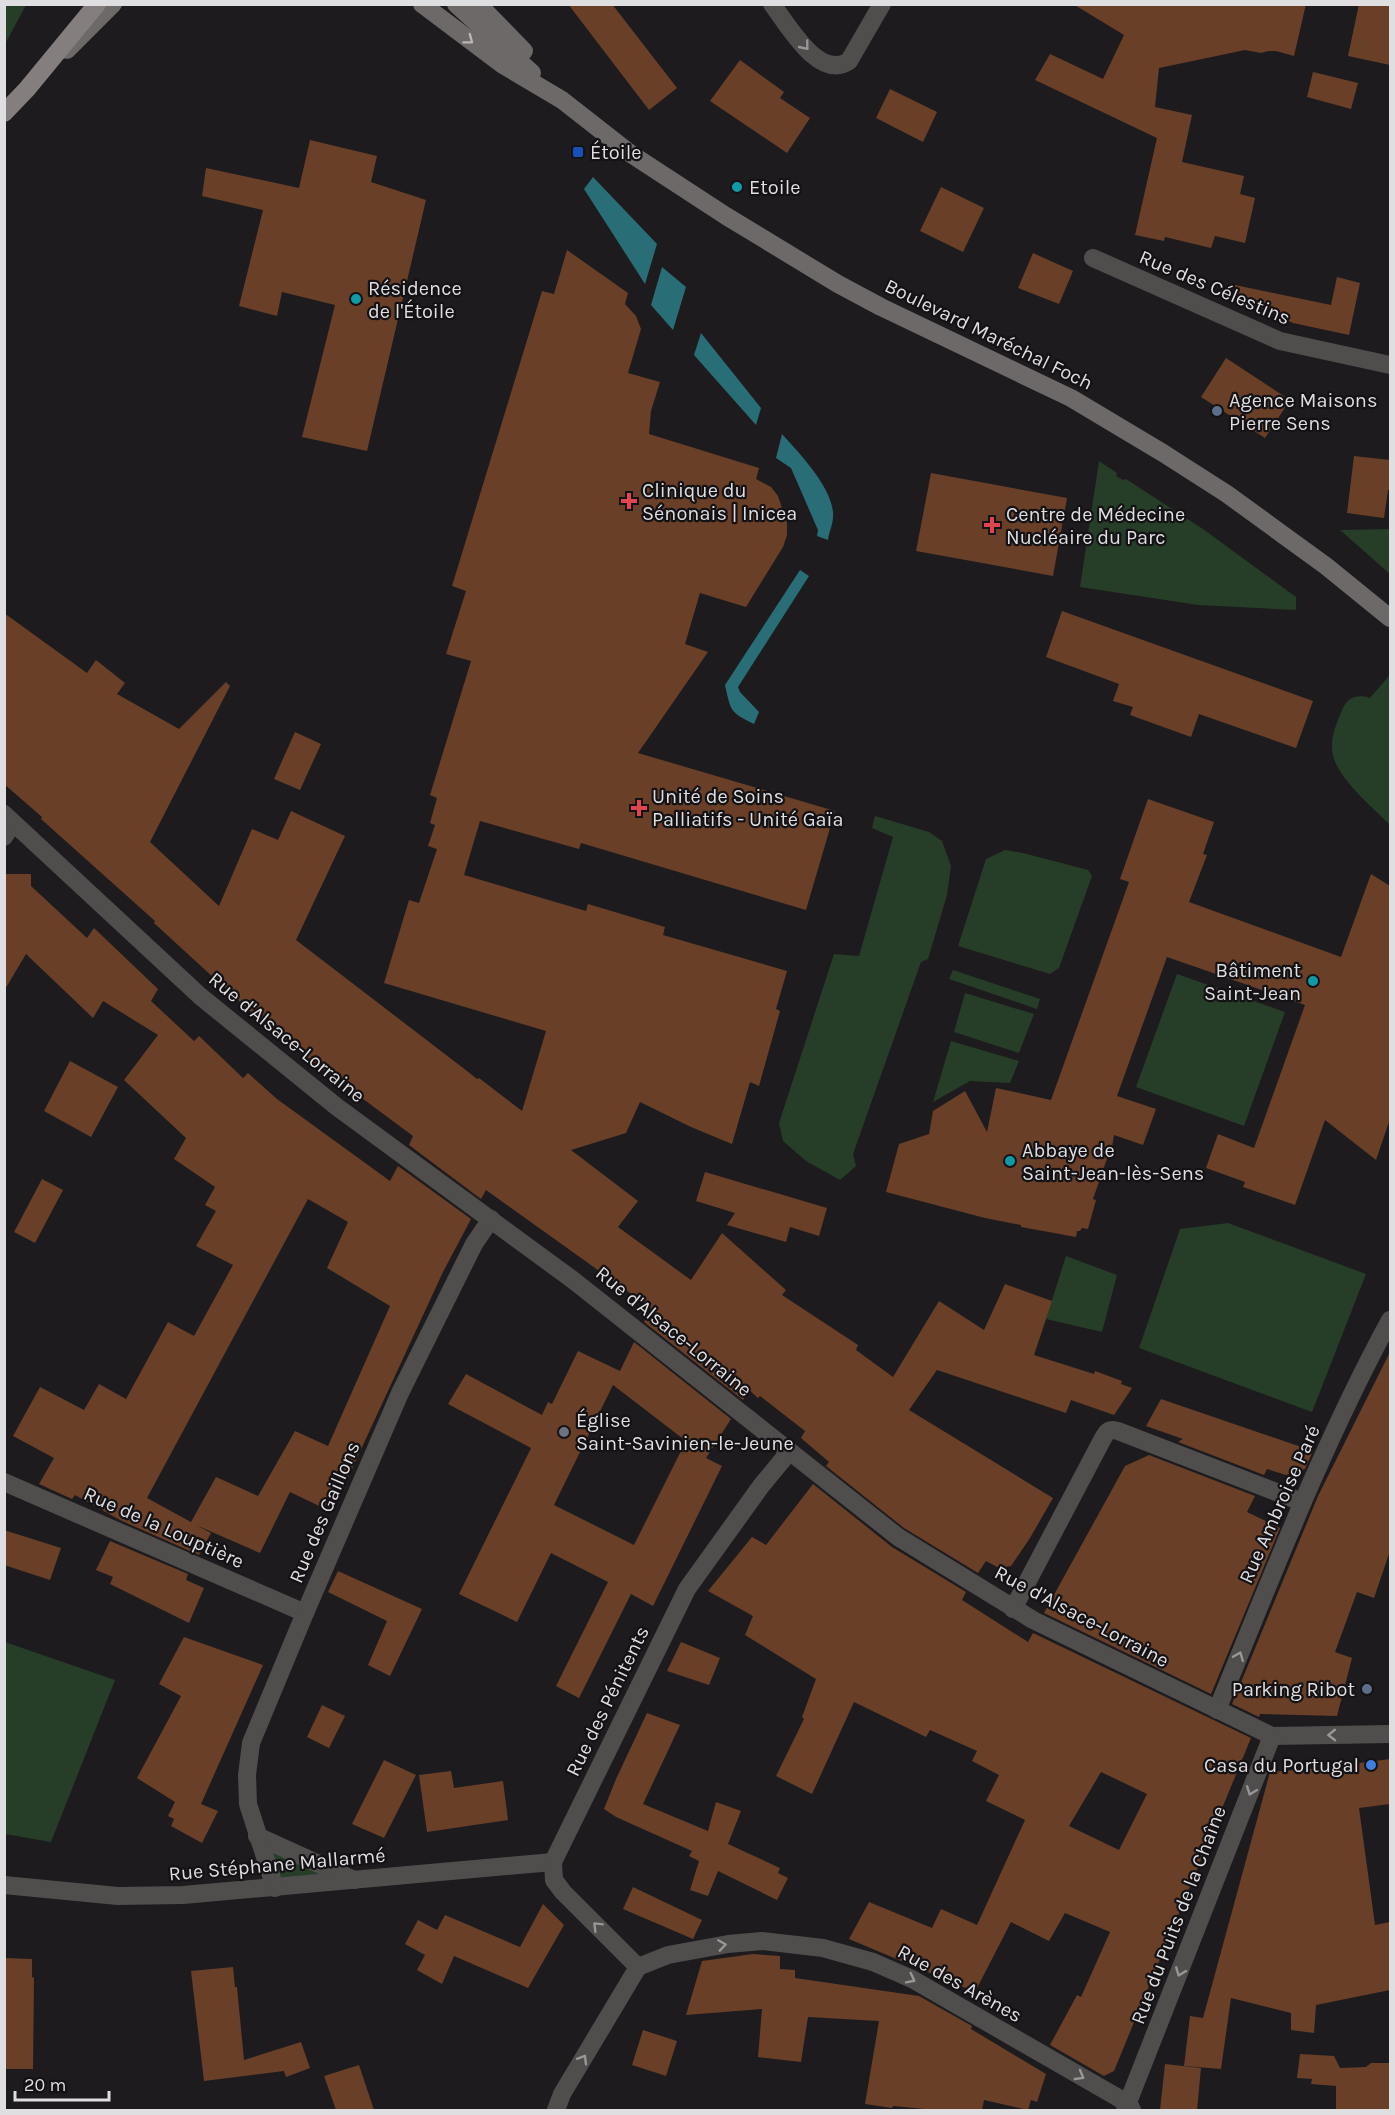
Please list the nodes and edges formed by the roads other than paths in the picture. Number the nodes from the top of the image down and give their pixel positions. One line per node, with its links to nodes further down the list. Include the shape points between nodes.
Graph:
1 (84, 4): 9 (main road)
2 (97, 4): 9 (main road)
3 (113, 4): 9 (main road)
4 (422, 4): 10 (main road, Boulevard Maréchal Foch, one-way to 10, via 503,65)
5 (456, 4): 10 (main road)
6 (772, 4): 7 (street, one-way to 7, via 810,52 820,62 834,66 849,61)
7 (882, 4)
8 (481, 7): 10 (main road, Boulevard Maréchal Foch, via 525,51)
9 (27, 89): 11 (main road)
10 (562, 100): 14 (main road, Boulevard Maréchal Foch, via 632,154 838,284 1071,398 1163,453 1317,559)
11 (4, 113)
12 (1093, 258): 13 (street, Rue des Célestins, via 1280,341)
13 (1390, 365)
14 (1390, 618)
15 (7, 824): 16 (street, Rue d'Alsace-Lorraine, via 200,996 337,1107)
16 (491, 1219): 18 (street, Rue d'Alsace-Lorraine); 22 (street, Rue des Gaillons, via 474,1244 400,1393)
17 (1390, 1320): 20 (street, Rue Ambroise Paré)
18 (789, 1452): 21 (street, Rue d'Alsace-Lorraine, via 898,1537); 27 (street, Rue des Pénitents, via 687,1589)
19 (4, 1482): 22 (street, Rue de la Louptière)
20 (1302, 1502): 21 (street, via 1114,1430 1107,1431); 23 (street, Rue Ambroise Paré, one-way to 20)
21 (1013, 1609): 23 (street, Rue d'Alsace-Lorraine)
22 (305, 1613): 26 (street, Rue des Gaillons, via 251,1743 248,1804)
23 (1217, 1710): 25 (street, Rue d'Alsace-Lorraine)
24 (1390, 1734): 25 (street, Rue d'Alsace-Lorraine, one-way to 25)
25 (1272, 1736): 32 (street, Rue du Puits de la Chaîne, one-way to 32)
26 (257, 1836): 28 (street); 30 (street, Rue des Gaillons)
27 (553, 1862): 28 (street, Rue Stéphane Mallarmé); 31 (street, one-way to 27, via 563,1892 554,1880)
28 (355, 1880): 30 (street, Rue Stéphane Mallarmé)
29 (4, 1885): 30 (street, Rue Stéphane Mallarmé, via 118,1896)
30 (275, 1887)
31 (638, 1967): 32 (street, Rue des Arènes, one-way to 32, via 676,1953 762,1941 791,1943 873,1962 912,1978); 33 (street, one-way to 31)
32 (1128, 2108)
33 (556, 2110)

